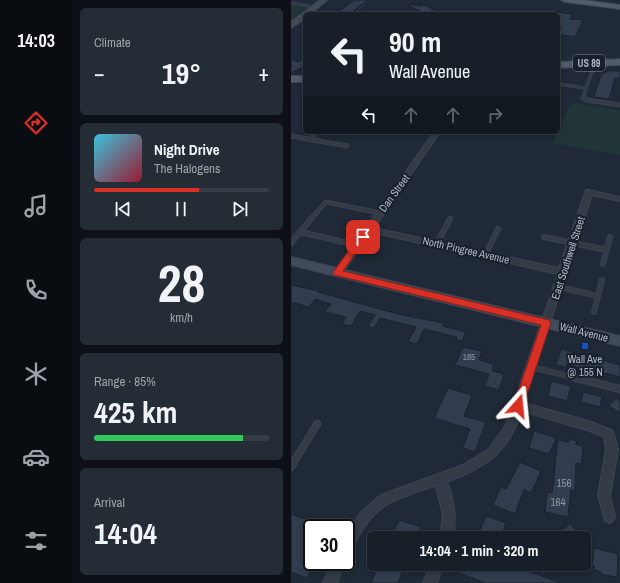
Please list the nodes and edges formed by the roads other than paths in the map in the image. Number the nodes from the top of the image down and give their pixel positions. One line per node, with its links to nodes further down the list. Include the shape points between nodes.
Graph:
1 (324, 0): 5 (main road)
2 (565, 0): 3 (main road)
3 (601, 2): 6 (main road)
4 (291, 3): 5 (lane)
5 (315, 7): 7 (main road)
6 (620, 7)
7 (309, 12)
8 (303, 16): 9 (main road)
9 (291, 26)
10 (620, 62): 11 (main road, US 89)
11 (560, 65)
12 (592, 72): 16 (lane)
13 (291, 79): 14 (main road)
14 (303, 79)
15 (560, 84): 16 (lane)
16 (586, 88): 17 (lane, via 583,98 587,100)
17 (620, 105)
18 (315, 134): 21 (lane)
19 (436, 134): 24 (street, Dan Street)
20 (291, 136): 21 (lane)
21 (310, 139): 22 (lane)
22 (347, 146)
23 (620, 199): 33 (street, East Southwell Street, via 589,192)
24 (380, 213): 26 (street, Dan Street); 28 (lane, via 326,202)
25 (450, 219): 32 (lane)
26 (369, 229): 32 (street, North Pingree Avenue); 34 (street, Dan Street)
27 (498, 229): 36 (lane)
28 (300, 232): 31 (lane); 34 (lane)
29 (544, 237): 33 (lane)
30 (610, 237): 35 (lane)
31 (291, 243)
32 (437, 243): 36 (street, North Pingree Avenue)
33 (573, 243): 35 (lane); 39 (street, East Southwell Street)
34 (357, 245): 40 (street, Dan Street)
35 (607, 250): 38 (lane)
36 (486, 254): 39 (street, North Pingree Avenue)
37 (291, 261): 40 (main road, Wall Avenue)
38 (603, 264)
39 (564, 272): 42 (street, East Southwell Street)
40 (338, 273): 45 (main road, Wall Avenue)
41 (602, 280): 43 (lane)
42 (559, 287): 43 (lane); 45 (street, East Southwell Street)
43 (598, 296): 44 (lane)
44 (594, 312)
45 (546, 322): 46 (main road, Wall Avenue); 47 (street, East Southwell Street)
46 (620, 341)
47 (531, 367): 48 (lane); 49 (street, East Southwell Street)
48 (620, 389)
49 (518, 406): 52 (street, East Southwell Street, via 511,426 493,452 467,469); 53 (street, via 609,434 612,450 604,496)
50 (317, 424): 51 (lane)
51 (291, 467)
52 (440, 479): 54 (street, East Southwell Street, via 385,499 367,514); 55 (street, via 448,500)
53 (609, 516)
54 (355, 530)
55 (448, 531)
56 (335, 571): 58 (street)
57 (434, 571): 59 (street)
58 (330, 583)
59 (430, 583)

